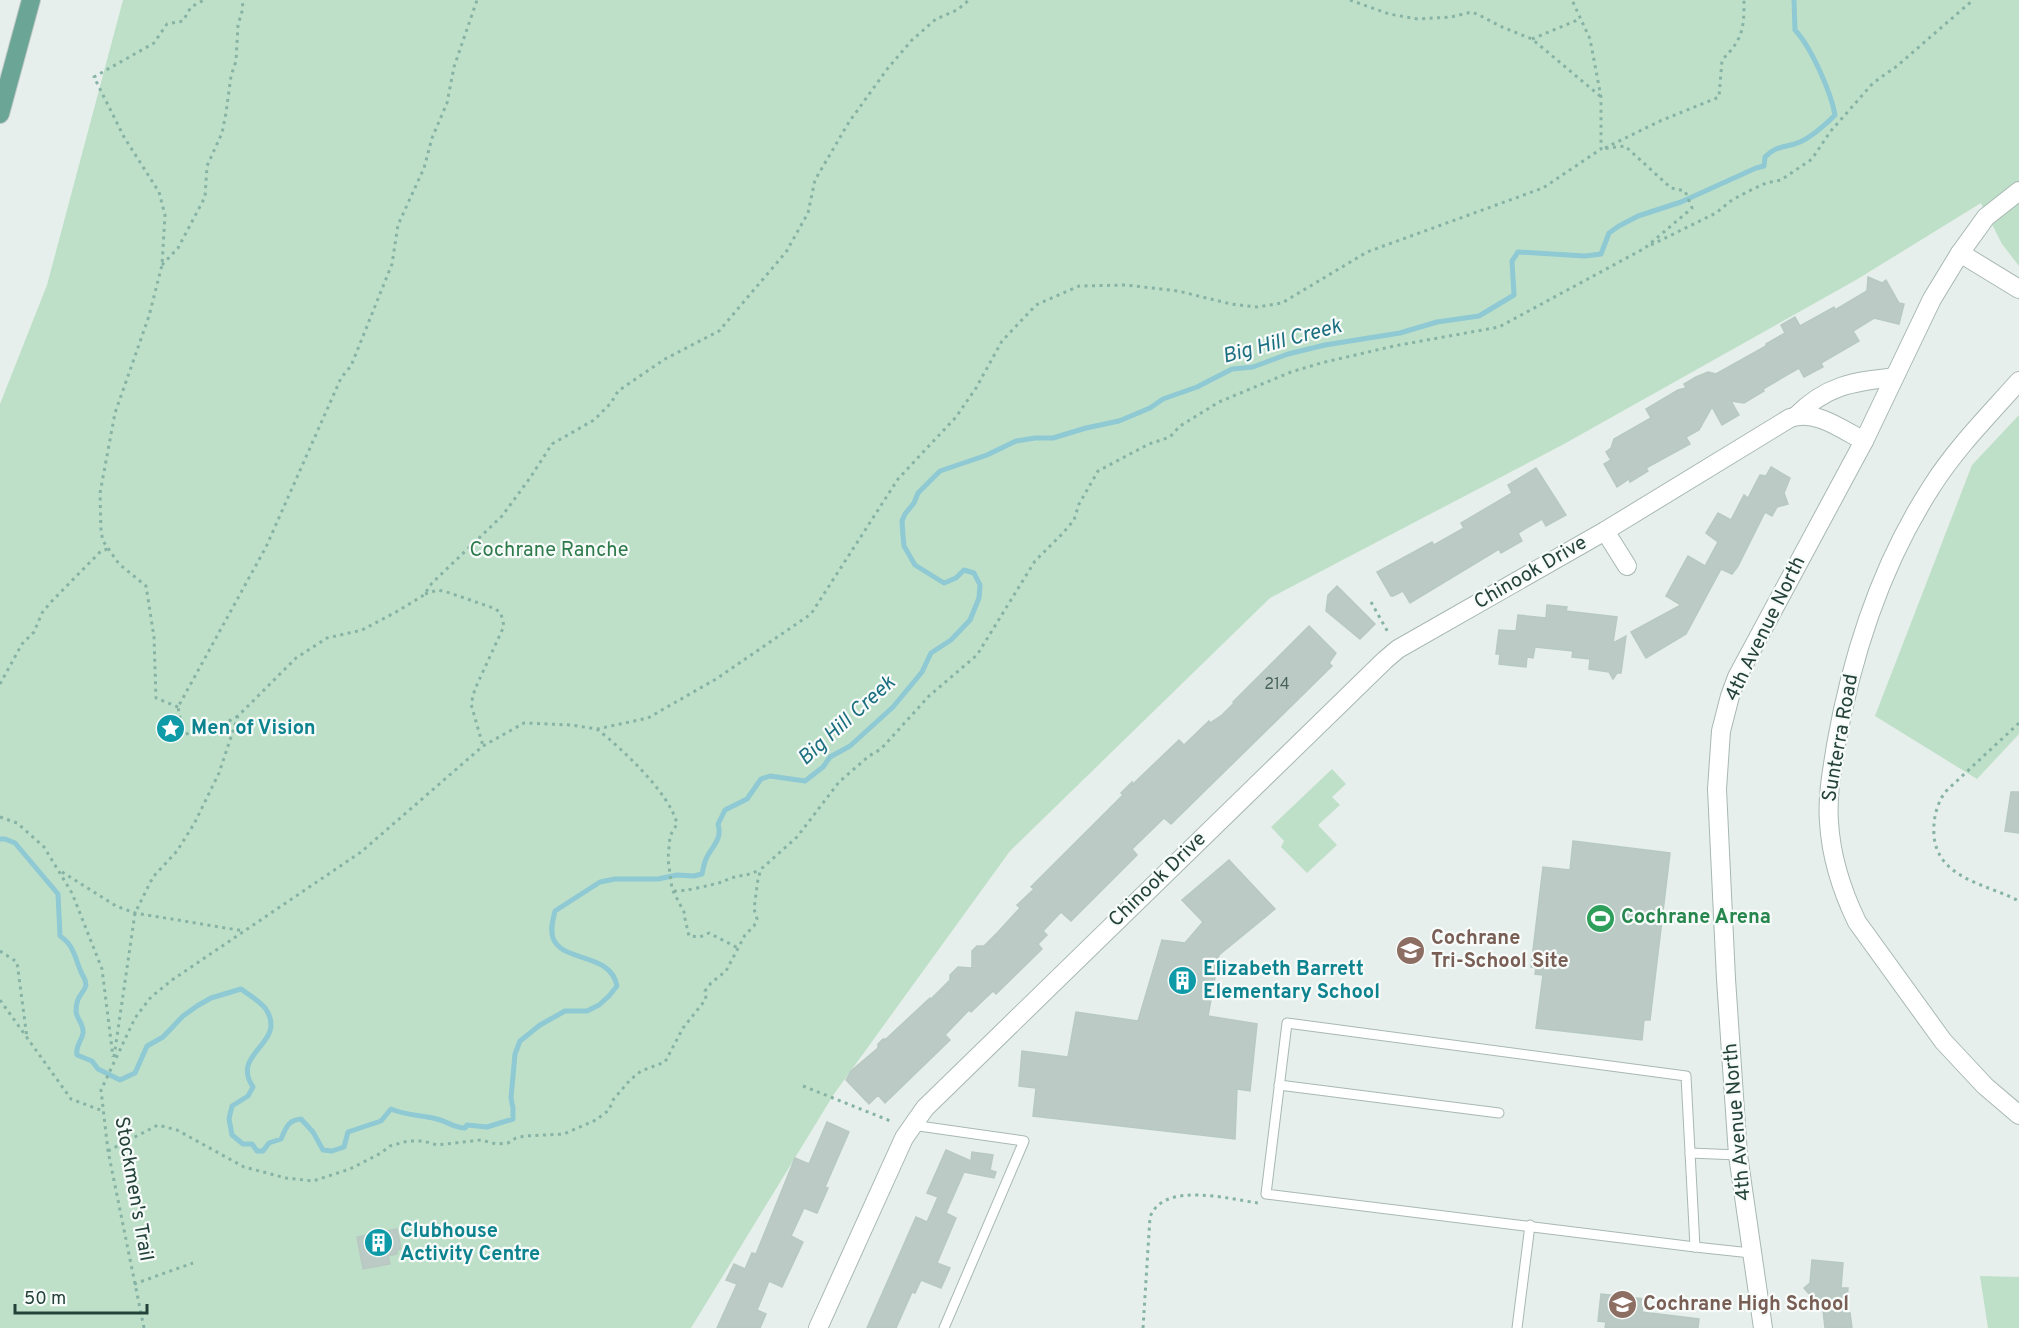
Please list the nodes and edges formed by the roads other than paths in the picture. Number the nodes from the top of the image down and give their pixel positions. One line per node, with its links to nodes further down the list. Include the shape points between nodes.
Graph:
1 (31, 0): 2 (main road)
2 (0, 114)
3 (2019, 190): 4 (street, 4th Avenue North, via 1986,217)
4 (1960, 253): 5 (street); 6 (street, 4th Avenue North, via 1932,299)
5 (2019, 289)
6 (1894, 377): 8 (street, Chinook Drive, via 1839,386); 9 (street, 4th Avenue North)
7 (2019, 381): 14 (street, Sunterra Road, via 1954,454 1932,485 1898,548 1856,657 1828,800 1834,858 1849,905 1863,931 1942,1041)
8 (1796, 416): 9 (street, via 1820,418); 10 (street, Chinook Drive)
9 (1864, 441): 17 (street, 4th Avenue North, via 1737,677 1721,730 1717,789)
10 (1605, 531): 11 (street, Chinook Drive); 15 (street, Chinook Drive, via 1408,643 1385,660)
11 (1627, 566)
12 (1279, 1085): 13 (lane); 16 (lane, via 1287,1023 1686,1076); 18 (lane, via 1266,1194)
13 (1499, 1113)
14 (2019, 1115)
15 (904, 1124): 21 (street, Chinook Drive, via 904,1138); 22 (lane, via 1024,1140)
16 (1690, 1153): 17 (lane); 19 (lane)
17 (1738, 1155): 20 (street, 4th Avenue North)
18 (1530, 1225): 19 (lane); 23 (lane)
19 (1695, 1247): 20 (lane)
20 (1751, 1253): 24 (street, 4th Avenue North)
21 (818, 1328)
22 (944, 1328)
23 (1517, 1328)
24 (1763, 1328)

